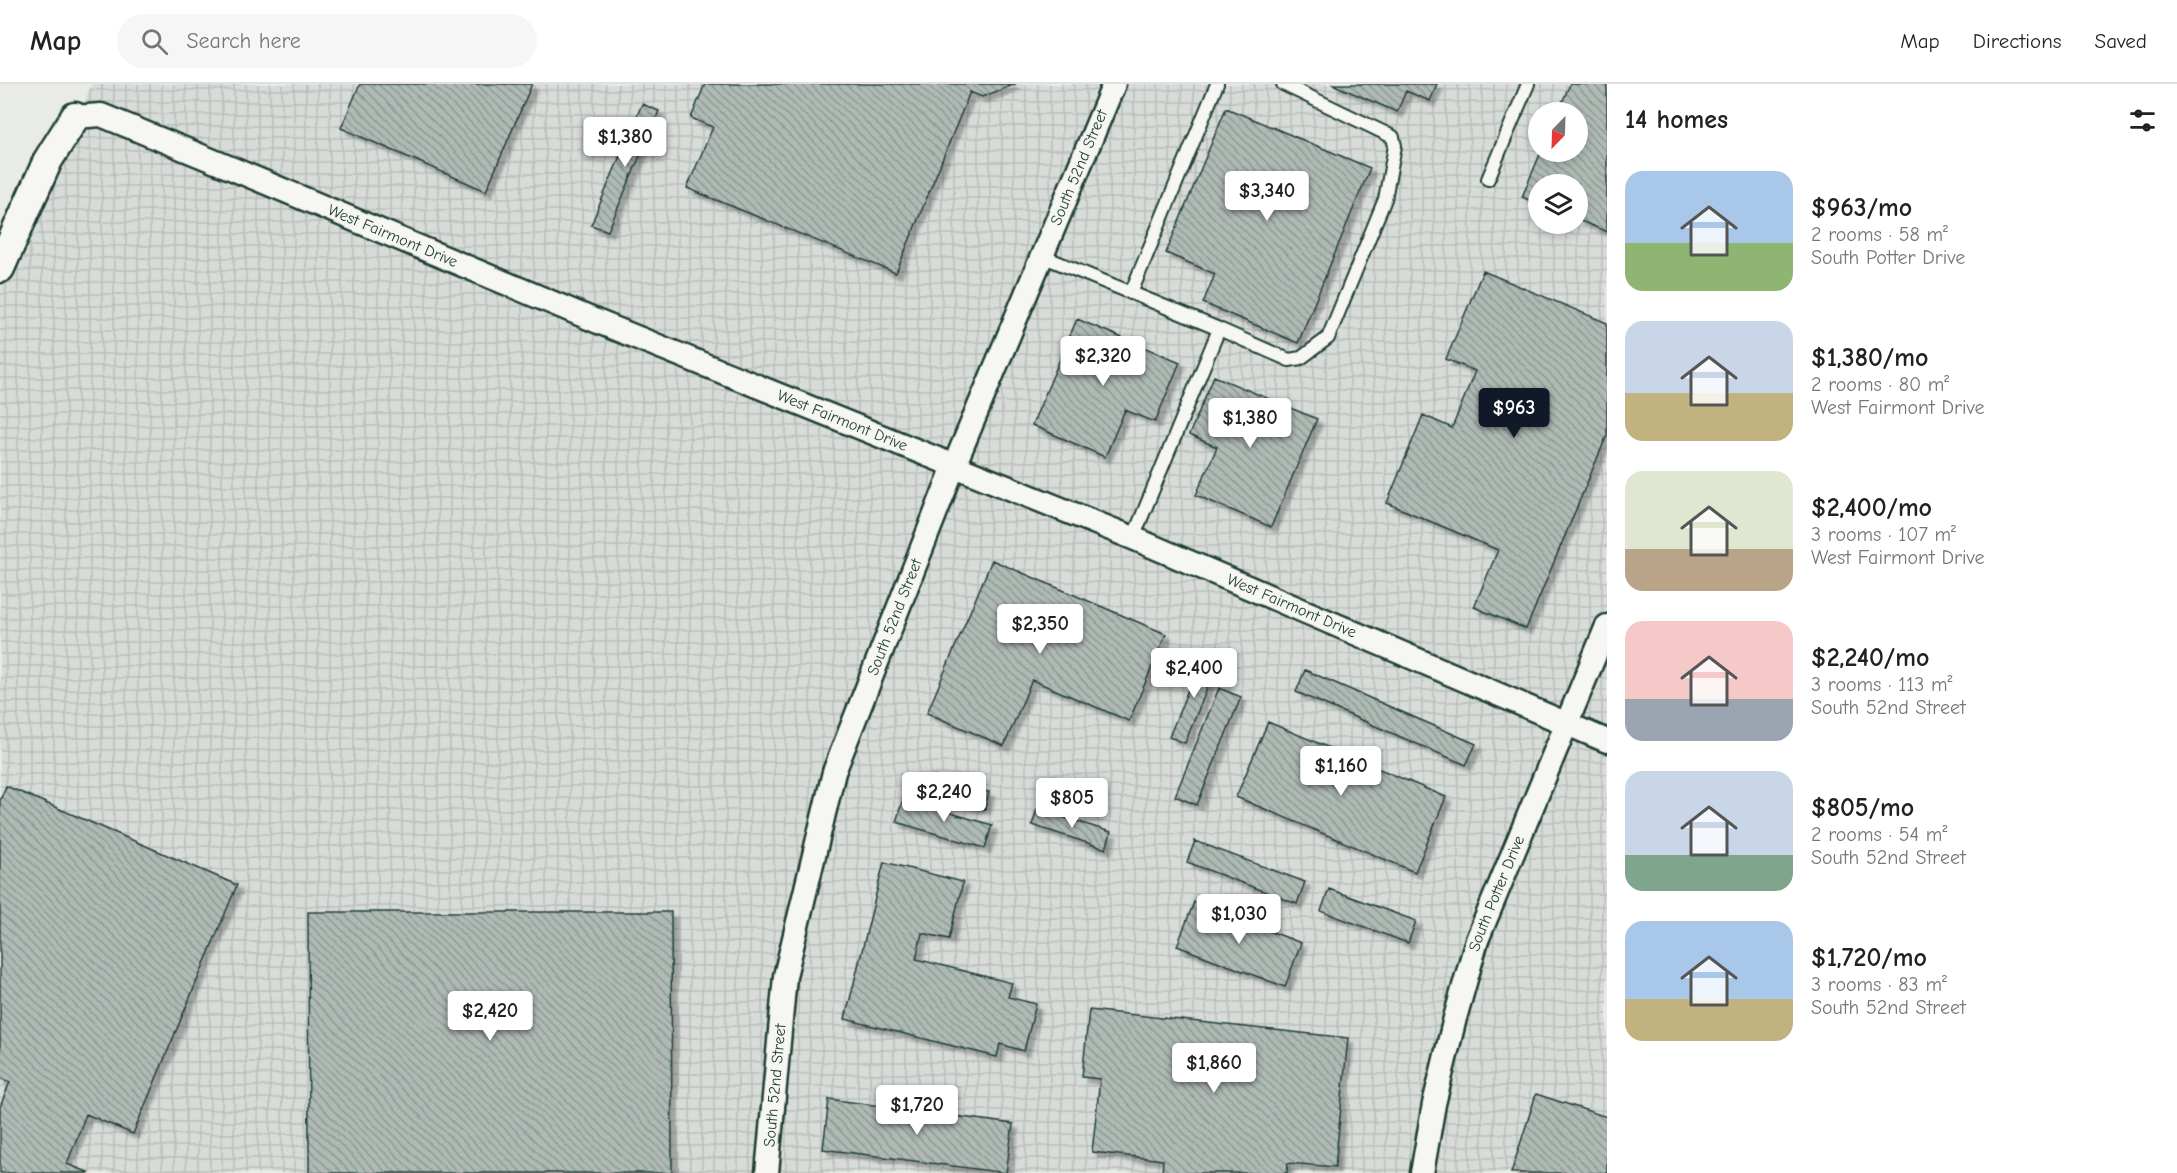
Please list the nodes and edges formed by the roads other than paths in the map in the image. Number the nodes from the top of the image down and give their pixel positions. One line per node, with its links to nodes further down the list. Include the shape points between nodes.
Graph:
1 (1114, 84): 7 (street, South 52nd Street)
2 (1217, 84): 9 (lane)
3 (1282, 84): 10 (lane, via 1393,137 1395,146 1385,199 1328,338 1301,358 1289,360)
4 (1528, 84): 6 (lane)
5 (75, 117): 8 (street, via 48,160); 11 (street, West Fairmont Drive, via 101,115)
6 (1488, 179)
7 (1042, 256): 9 (lane); 11 (street, South 52nd Street)
8 (0, 268)
9 (1131, 293): 10 (lane)
10 (1219, 329): 12 (lane)
11 (954, 466): 12 (street, West Fairmont Drive); 16 (street, South 52nd Street, via 834,772 785,976)
12 (1133, 538): 14 (street, West Fairmont Drive)
13 (1607, 626): 14 (street, South Potter Drive)
14 (1567, 724): 15 (street, West Fairmont Drive); 17 (street, South Potter Drive, via 1477,940 1434,1104)
15 (1607, 741)
16 (768, 1173)
17 (1422, 1173)

